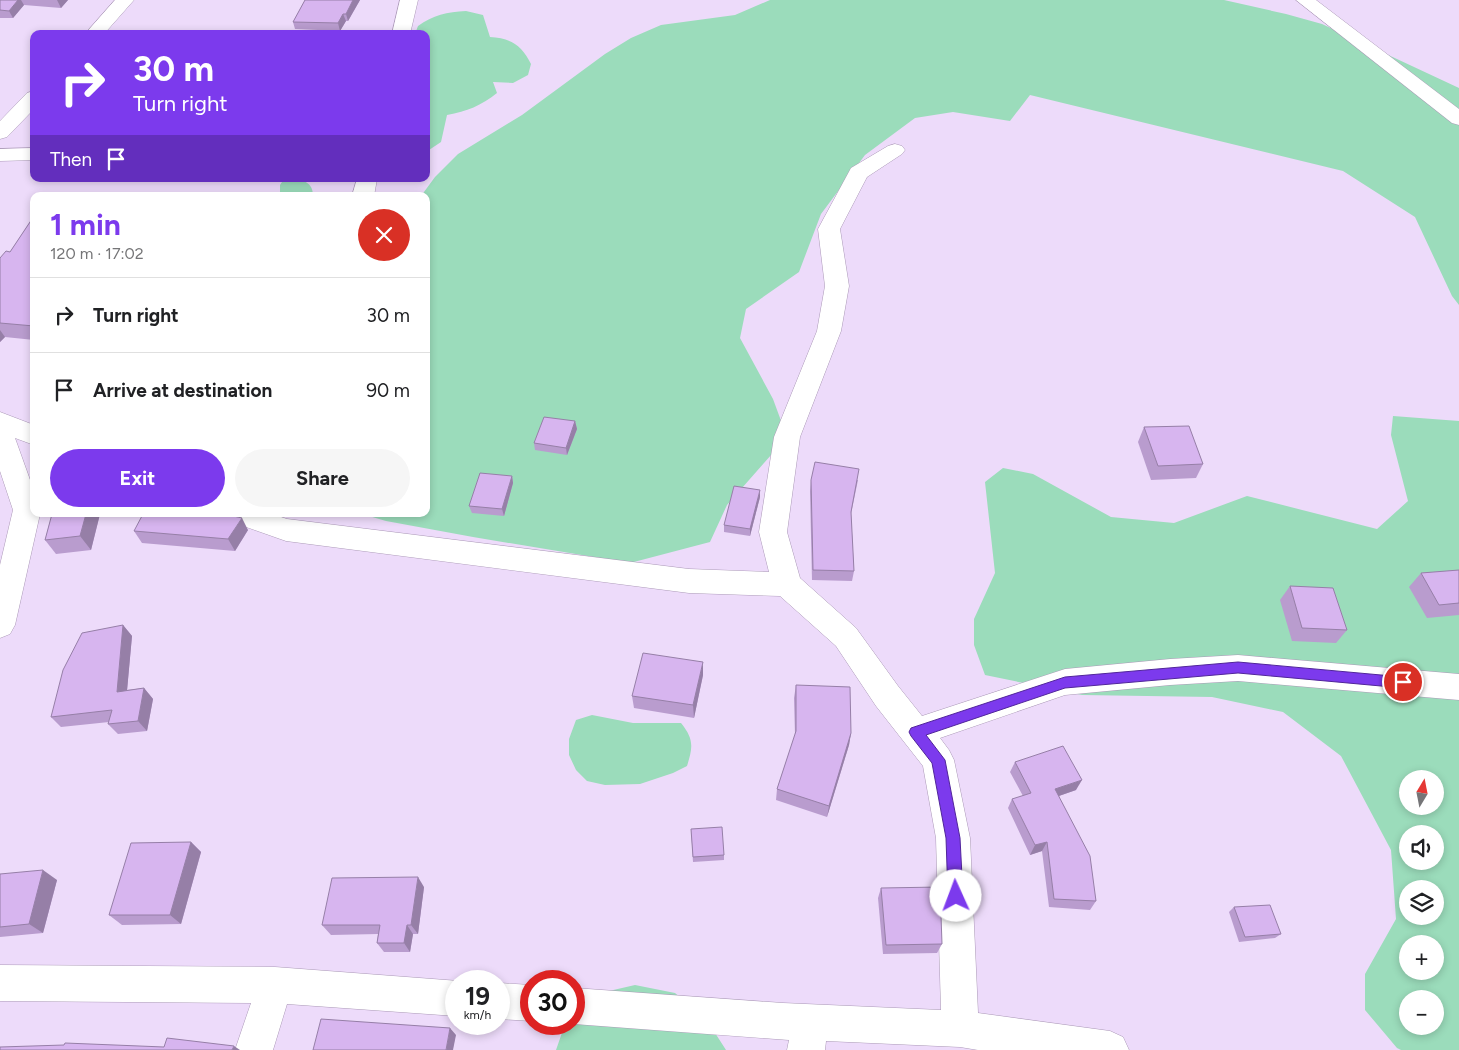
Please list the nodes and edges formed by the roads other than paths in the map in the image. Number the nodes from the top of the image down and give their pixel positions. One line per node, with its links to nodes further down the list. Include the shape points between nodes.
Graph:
1 (125, 0): 4 (street)
2 (408, 0): 5 (street)
3 (1305, 0): 7 (street)
4 (98, 30)
5 (402, 30)
6 (30, 101): 8 (street)
7 (1459, 119)
8 (0, 133)
9 (896, 150): 17 (street, via 858,173 829,229 837,286 829,330 788,437 773,532)
10 (30, 154): 11 (street)
11 (0, 155)
12 (0, 422): 14 (street)
13 (0, 433): 18 (street, via 27,510)
14 (30, 433)
15 (259, 517): 16 (street)
16 (288, 522): 17 (street, via 689,581)
17 (787, 584): 20 (street, via 846,637)
18 (0, 625)
19 (1459, 687): 20 (street, via 1238,668 1170,672 1065,682)
20 (916, 732): 25 (street, via 938,760 953,838)
21 (0, 983): 22 (street)
22 (275, 985): 23 (street); 27 (street)
23 (445, 997)
24 (585, 1007): 26 (street)
25 (960, 1029): 26 (street); 28 (street)
26 (808, 1036)
27 (254, 1050)
28 (1110, 1050)

